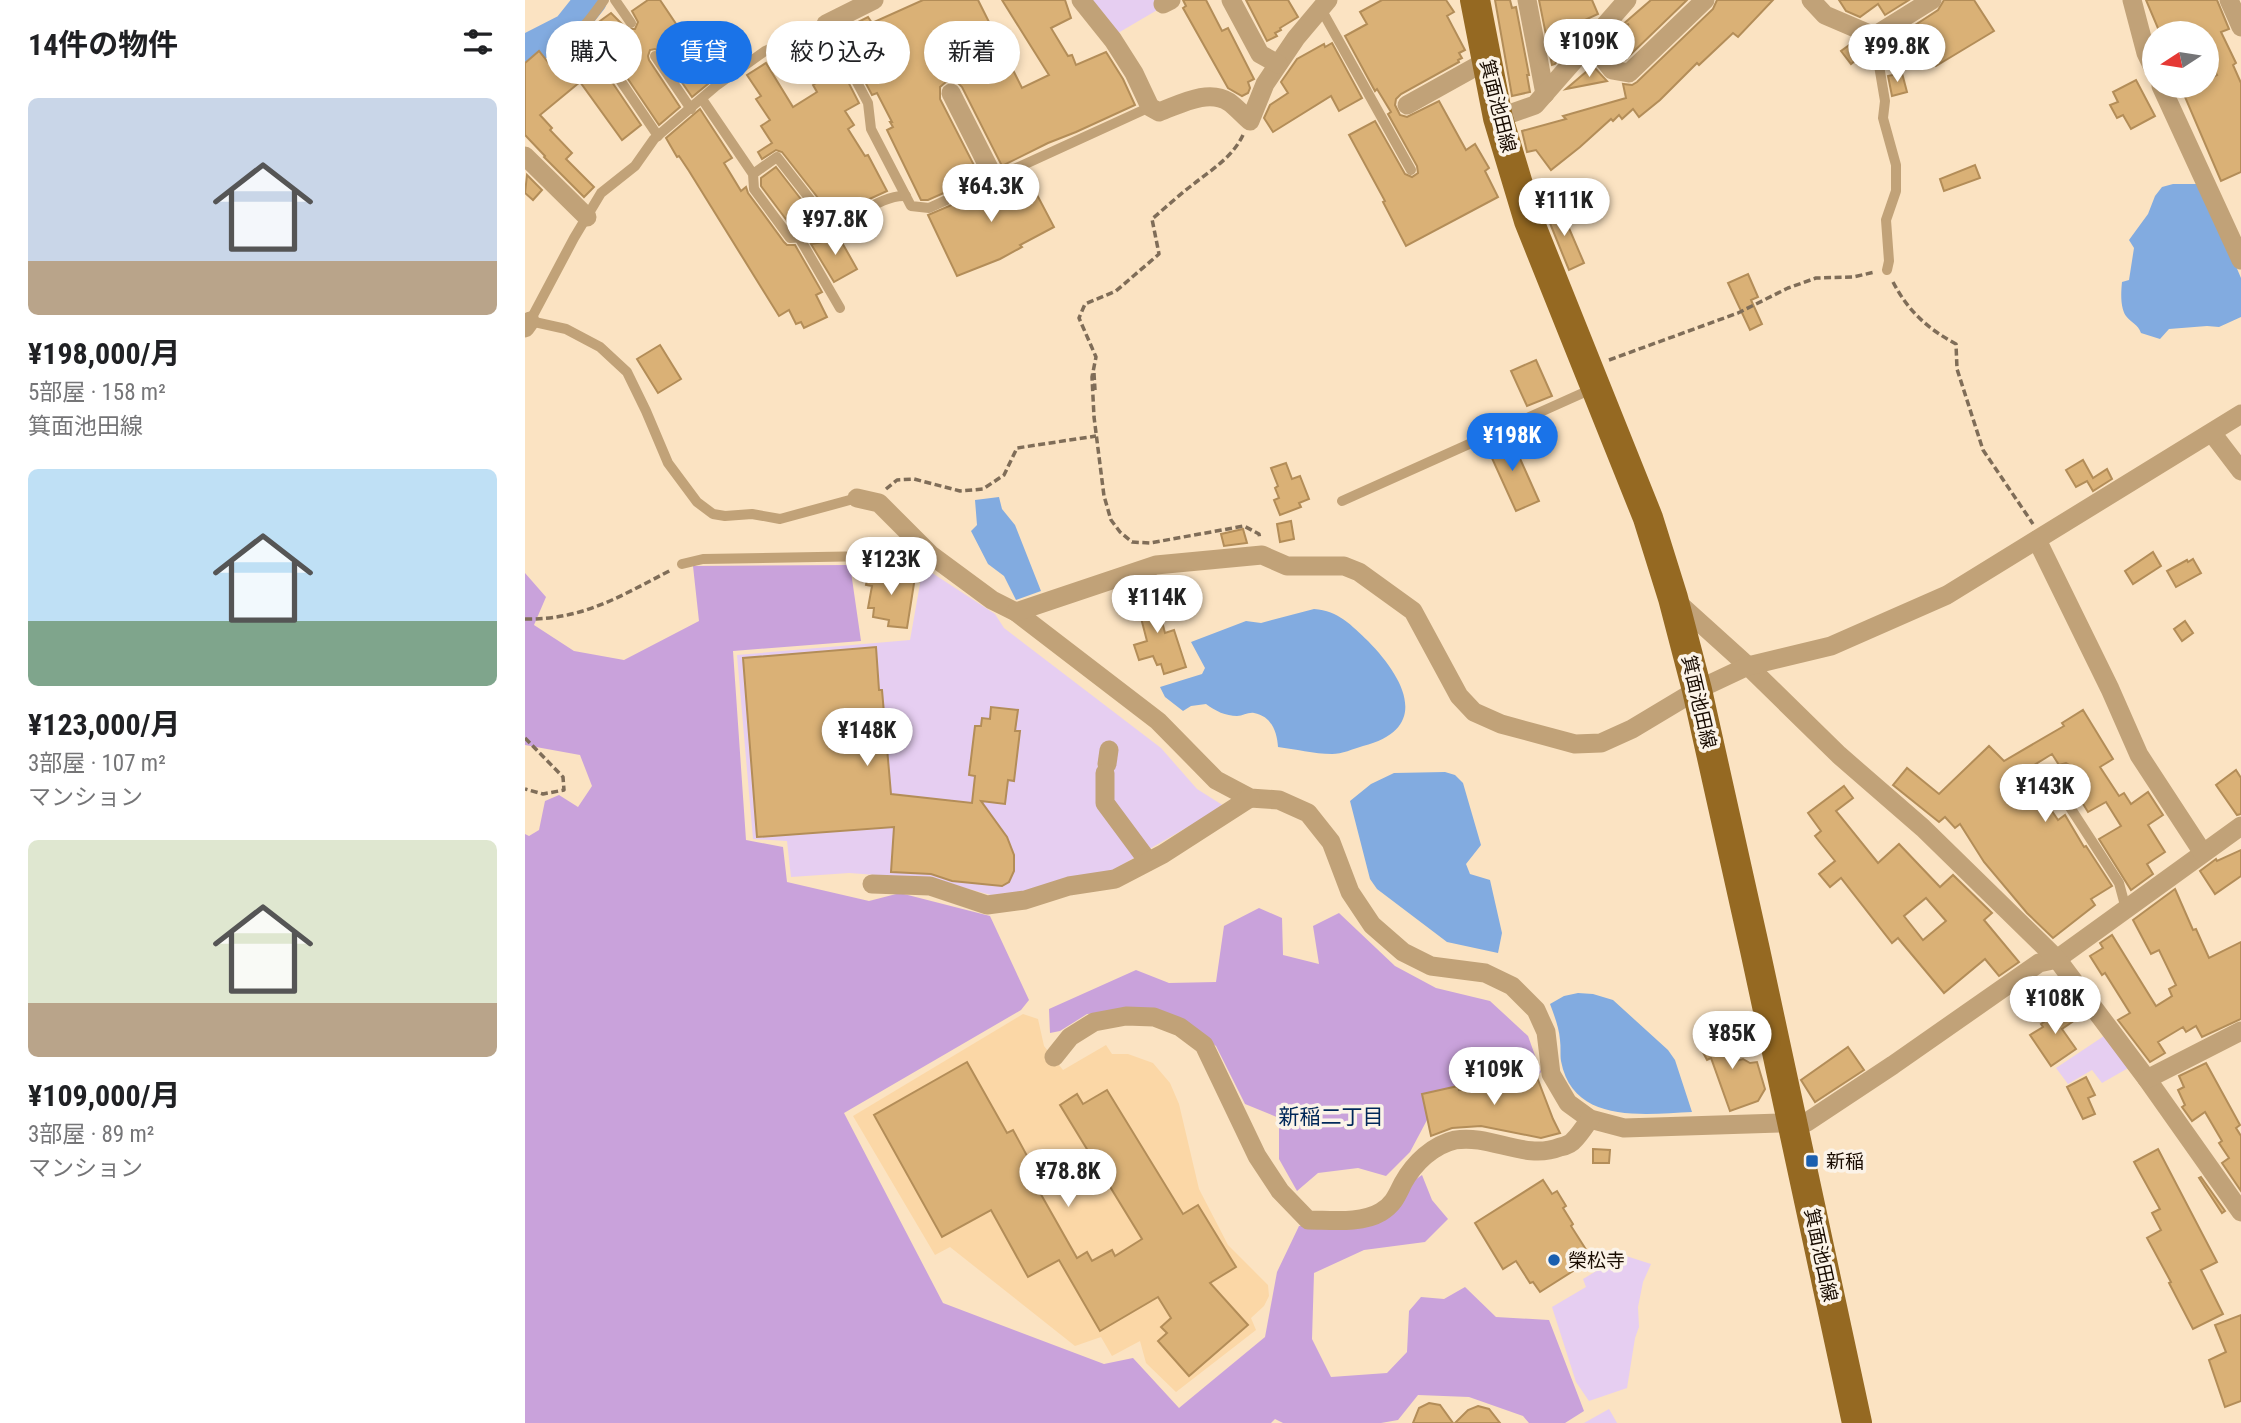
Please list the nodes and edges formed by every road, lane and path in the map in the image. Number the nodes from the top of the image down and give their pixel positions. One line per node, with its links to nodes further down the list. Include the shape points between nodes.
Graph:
1 (604, 0): 15 (lane)
2 (615, 0): 16 (lane)
3 (874, 0): 17 (street)
4 (1080, 0): 33 (street, via 1134,73)
5 (1231, 0): 25 (street, via 1260,54)
6 (1475, 0): 24 (main road, 箕面池田線)
7 (1527, 0): 29 (street)
8 (1705, 0): 21 (street, via 1629,73 1612,70)
9 (1811, 0): 19 (street, via 1825,15)
10 (1932, 0): 19 (street)
11 (2132, 0): 20 (street)
12 (2229, 0): 18 (street)
13 (1324, 4): 25 (street); 39 (lane)
14 (1619, 4): 21 (street)
15 (588, 21)
16 (630, 21)
17 (832, 21)
18 (2241, 27)
19 (1874, 36): 48 (lane, via 1885,101 1883,118 1896,165 1896,191 1886,220)
20 (2142, 38)
21 (1590, 42): 29 (street)
22 (766, 51): 31 (lane)
23 (655, 56): 34 (lane)
24 (1486, 61): 32 (street); 35 (main road, 箕面池田線)
25 (1278, 64): 36 (street)
26 (623, 84): 37 (lane)
27 (858, 84): 42 (lane, via 868,103 871,129)
28 (951, 93): 41 (street)
29 (1545, 94): 35 (street, via 1535,105)
30 (2167, 98): 45 (street)
31 (702, 99): 34 (lane); 40 (lane)
32 (1407, 105)
33 (1150, 107): 36 (street, via 1159,112 1208,97 1227,100); 41 (lane)
34 (691, 109): 37 (lane)
35 (1498, 118): 52 (main road, 箕面池田線, via 1529,222)
36 (1250, 121): 51 (path, via 1238,147 1220,165 1152,219 1159,254 1116,291 1085,304 1079,318)
37 (658, 136): 43 (lane, via 635,166 601,194)
38 (525, 156): 43 (street)
39 (1411, 170)
40 (753, 174): 44 (lane, via 777,157); 46 (lane, via 754,189 790,238)
41 (994, 178): 42 (lane, via 929,208 911,206)
42 (906, 197): 44 (lane, via 896,195)
43 (587, 217): 50 (lane)
44 (831, 226): 46 (lane, via 819,236)
45 (2236, 234): 47 (street)
46 (800, 239): 49 (lane)
47 (2241, 260)
48 (1887, 270): 52 (path, via 1816,278); 59 (path, via 1914,314 1956,344 1957,369 1983,450 2036,528)
49 (840, 309)
50 (528, 325): 57 (lane, via 566,329 600,347 627,372 668,463 713,514 780,519)
51 (1093, 350): 56 (path, via 1096,437 1017,448 1004,475 983,489 960,491 914,479 897,480); 61 (path, via 1094,417 1104,496 1120,532 1132,542 1150,543 1244,526 1259,534)
52 (1591, 377): 58 (lane); 63 (main road, 箕面池田線, via 1648,518)
53 (2241, 414): 54 (street)
54 (2212, 433): 55 (street); 59 (street)
55 (2241, 471)
56 (881, 492)
57 (857, 498): 60 (street, via 879,503)
58 (1342, 501)
59 (2037, 540): 66 (street, via 1947,595 1831,646); 76 (street, via 2139,755)
60 (931, 555): 62 (lane, via 703,559); 64 (street)
61 (1262, 555): 64 (street, via 1156,565); 67 (street, via 1287,566 1344,566 1367,578 1413,611 1459,696 1474,712 1501,724 1575,744 1601,743)
62 (682, 564): 65 (path, via 573,615)
63 (1673, 598): 66 (street); 67 (main road, 箕面池田線)
64 (1016, 612): 74 (street, via 1158,721 1216,780)
65 (525, 619)
66 (1748, 666): 67 (street); 80 (street)
67 (1697, 690): 85 (main road, 箕面池田線)
68 (525, 738): 72 (path, via 563,776 564,790 543,794)
69 (1107, 762): 77 (street, via 1105,803)
70 (2065, 770): 71 (lane)
71 (2051, 778): 73 (lane); 79 (lane, via 2119,883)
72 (525, 789)
73 (2026, 792)
74 (1250, 798): 77 (street); 84 (street, via 1279,800 1308,813 1331,842 1350,892 1372,925 1403,952 1431,966 1485,973 1512,986 1536,1010 1546,1032 1551,1074 1568,1103)
75 (2241, 826): 76 (street)
76 (2203, 853): 79 (street)
77 (1148, 861): 78 (street, via 1115,878 987,905 930,886)
78 (872, 884)
79 (2126, 909): 80 (street)
80 (2057, 959): 83 (street); 85 (street, via 2039,963 1825,1112)
81 (2241, 1031): 83 (street)
82 (1054, 1057): 84 (street, via 1070,1037 1094,1022 1154,1017 1180,1027 1204,1045 1257,1156 1280,1191 1308,1220 1379,1214 1394,1203 1420,1160 1456,1140 1549,1152 1573,1142)
83 (2147, 1079): 86 (street)
84 (1590, 1119): 85 (street, via 1624,1128)
85 (1793, 1124): 87 (main road, 箕面池田線)
86 (2241, 1212)
87 (1857, 1423)

